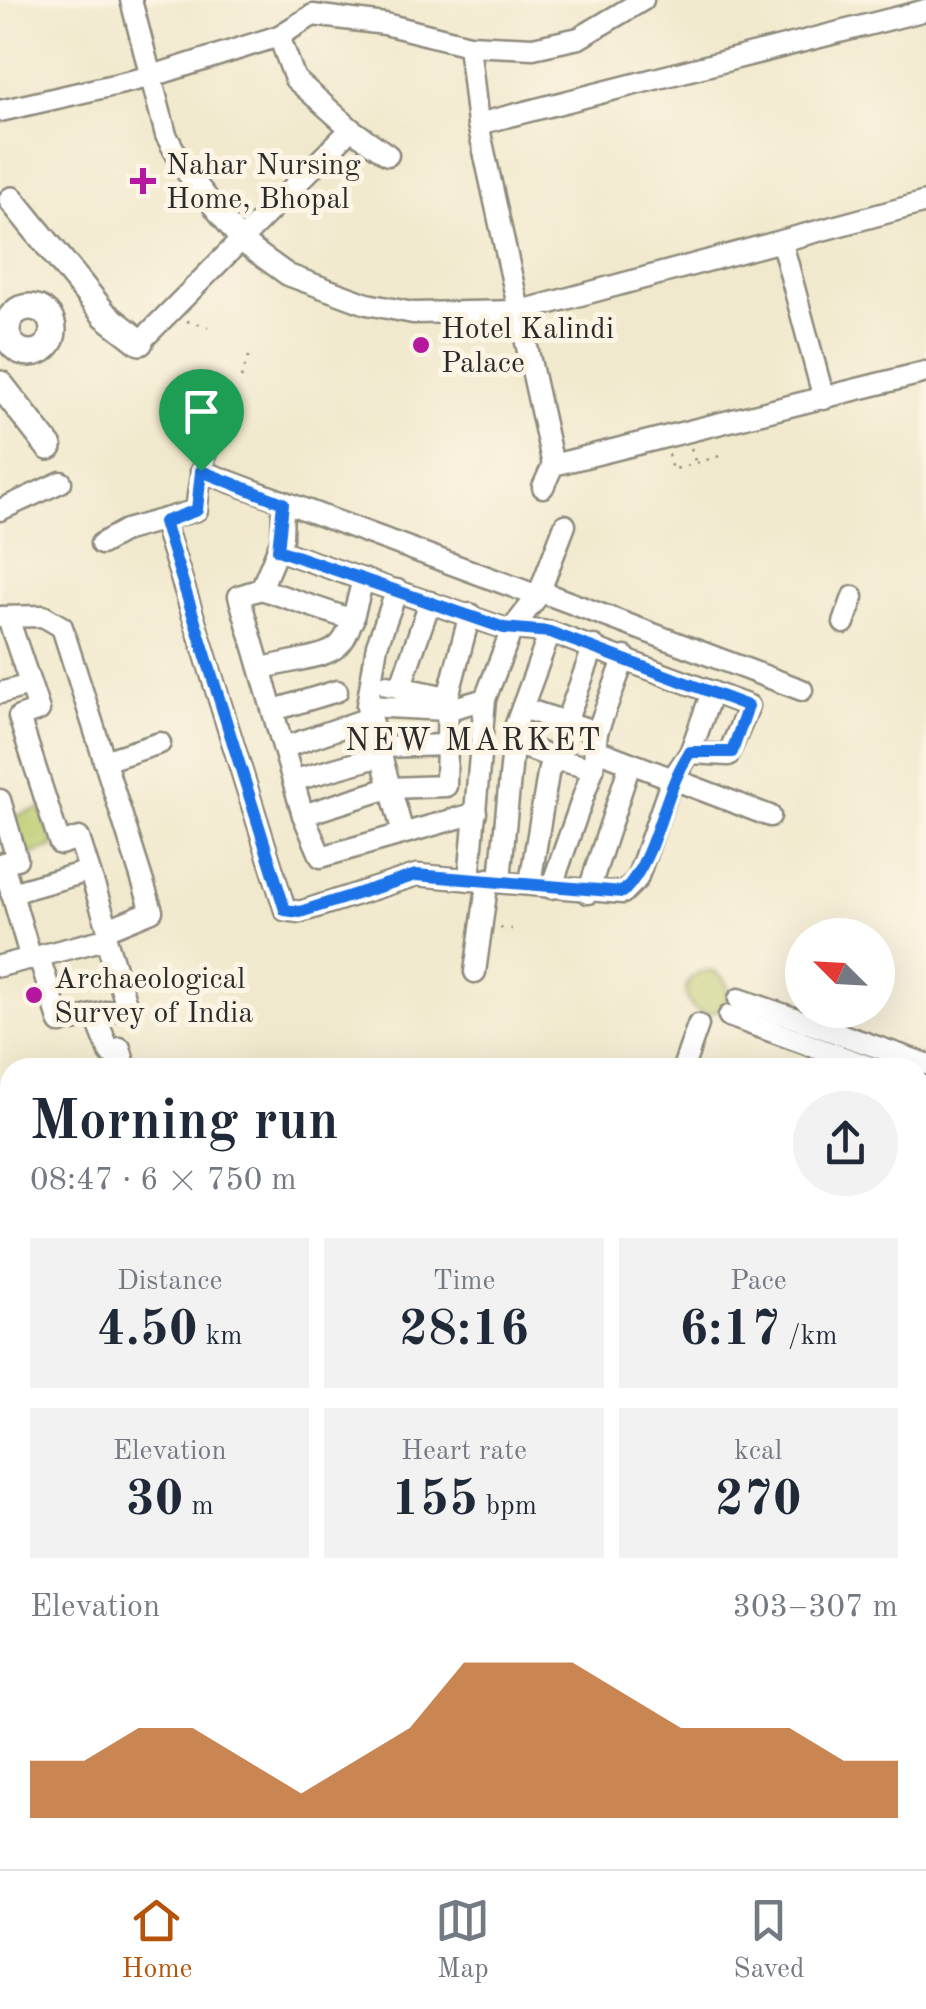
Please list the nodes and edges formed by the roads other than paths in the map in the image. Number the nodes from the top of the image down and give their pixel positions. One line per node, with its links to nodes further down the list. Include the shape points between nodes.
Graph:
1 (130, 0): 7 (street)
2 (643, 0): 6 (street, via 579,38 533,48)
3 (312, 8): 5 (street); 6 (street)
4 (926, 10): 9 (street)
5 (280, 36): 7 (street); 10 (street, via 295,79)
6 (470, 45): 9 (street)
7 (149, 77): 8 (street); 14 (street, via 175,154)
8 (0, 111)
9 (478, 124): 16 (street)
10 (351, 129): 11 (street); 14 (street)
11 (388, 154)
12 (12, 200): 17 (main road, via 104,316)
13 (926, 202): 15 (street)
14 (242, 242): 16 (street, via 288,274 367,304 413,312); 17 (street)
15 (782, 243): 16 (street); 20 (street)
16 (521, 312): 23 (street)
17 (140, 342)
18 (926, 372): 20 (street)
19 (0, 384): 22 (main road)
20 (824, 399): 23 (street)
21 (206, 400): 24 (street, via 212,426)
22 (49, 448)
23 (553, 465): 26 (street)
24 (201, 471): 27 (street); 29 (street, via 197,510)
25 (60, 482): 28 (street)
26 (543, 486)
27 (283, 503): 32 (street); 36 (street)
28 (0, 510)
29 (164, 522): 31 (street); 80 (street, via 285,910 300,912 416,875)
30 (564, 525): 36 (street)
31 (101, 544)
32 (278, 550): 33 (street); 34 (street)
33 (364, 579): 35 (street); 41 (street)
34 (261, 589): 41 (street); 47 (street, via 239,596)
35 (396, 590): 38 (street); 48 (street)
36 (539, 593): 43 (street); 51 (street)
37 (853, 598): 42 (street)
38 (430, 602): 39 (street); 50 (street)
39 (470, 614): 43 (street); 56 (street)
40 (4, 617): 49 (street); 69 (street, via 43,616 62,626)
41 (353, 620): 47 (street, via 349,638 336,650)
42 (844, 623)
43 (512, 629): 44 (street); 55 (street)
44 (550, 632): 45 (street); 57 (street)
45 (594, 646): 46 (street); 60 (street)
46 (625, 656): 54 (street); 65 (street)
47 (264, 668): 58 (street)
48 (372, 682): 50 (street); 59 (street)
49 (30, 685): 53 (street); 79 (street, via 39,710 18,717 60,844 79,838)
50 (400, 688): 56 (street)
51 (802, 690)
52 (337, 691): 58 (street)
53 (0, 692)
54 (712, 692): 67 (street); 67 (street, via 748,706 728,755)
55 (486, 699): 56 (street); 75 (street)
56 (448, 704): 59 (street); 62 (street)
57 (522, 708): 60 (street); 63 (street)
58 (274, 710): 64 (street)
59 (368, 712): 64 (street); 66 (street)
60 (566, 722): 65 (street)
61 (160, 743): 69 (street)
62 (448, 744): 66 (street); 73 (street, via 446,786)
63 (514, 744): 68 (street); 80 (street)
64 (285, 746): 72 (street)
65 (595, 750): 68 (street); 70 (street); 81 (street)
66 (380, 752): 72 (street); 73 (street)
67 (690, 752): 71 (street)
68 (559, 760): 81 (street, via 548,768)
69 (104, 761): 84 (street, via 152,911)
70 (630, 764): 71 (street); 83 (street)
71 (672, 779): 77 (street); 83 (street, via 637,878 623,892)
72 (295, 780): 76 (street)
73 (390, 788): 76 (street); 78 (street)
74 (0, 800): 82 (street, via 17,859 2,863)
75 (476, 813): 78 (street); 80 (street)
76 (304, 814): 78 (street, via 320,856)
77 (770, 816)
78 (404, 833)
79 (90, 871): 82 (street); 84 (street)
80 (486, 879): 81 (street); 87 (street)
81 (541, 885): 83 (street)
82 (11, 893): 85 (street)
83 (588, 893)
84 (107, 934): 85 (street); 88 (street, via 127,1007)
85 (35, 958): 86 (street); 88 (street, via 60,1023)
86 (0, 966)
87 (476, 972)
88 (95, 1015): 90 (street)
89 (698, 1025): 91 (street)
90 (119, 1056)
91 (686, 1058)
92 (850, 1058): 93 (street, via 734,1007)
93 (906, 1058)

